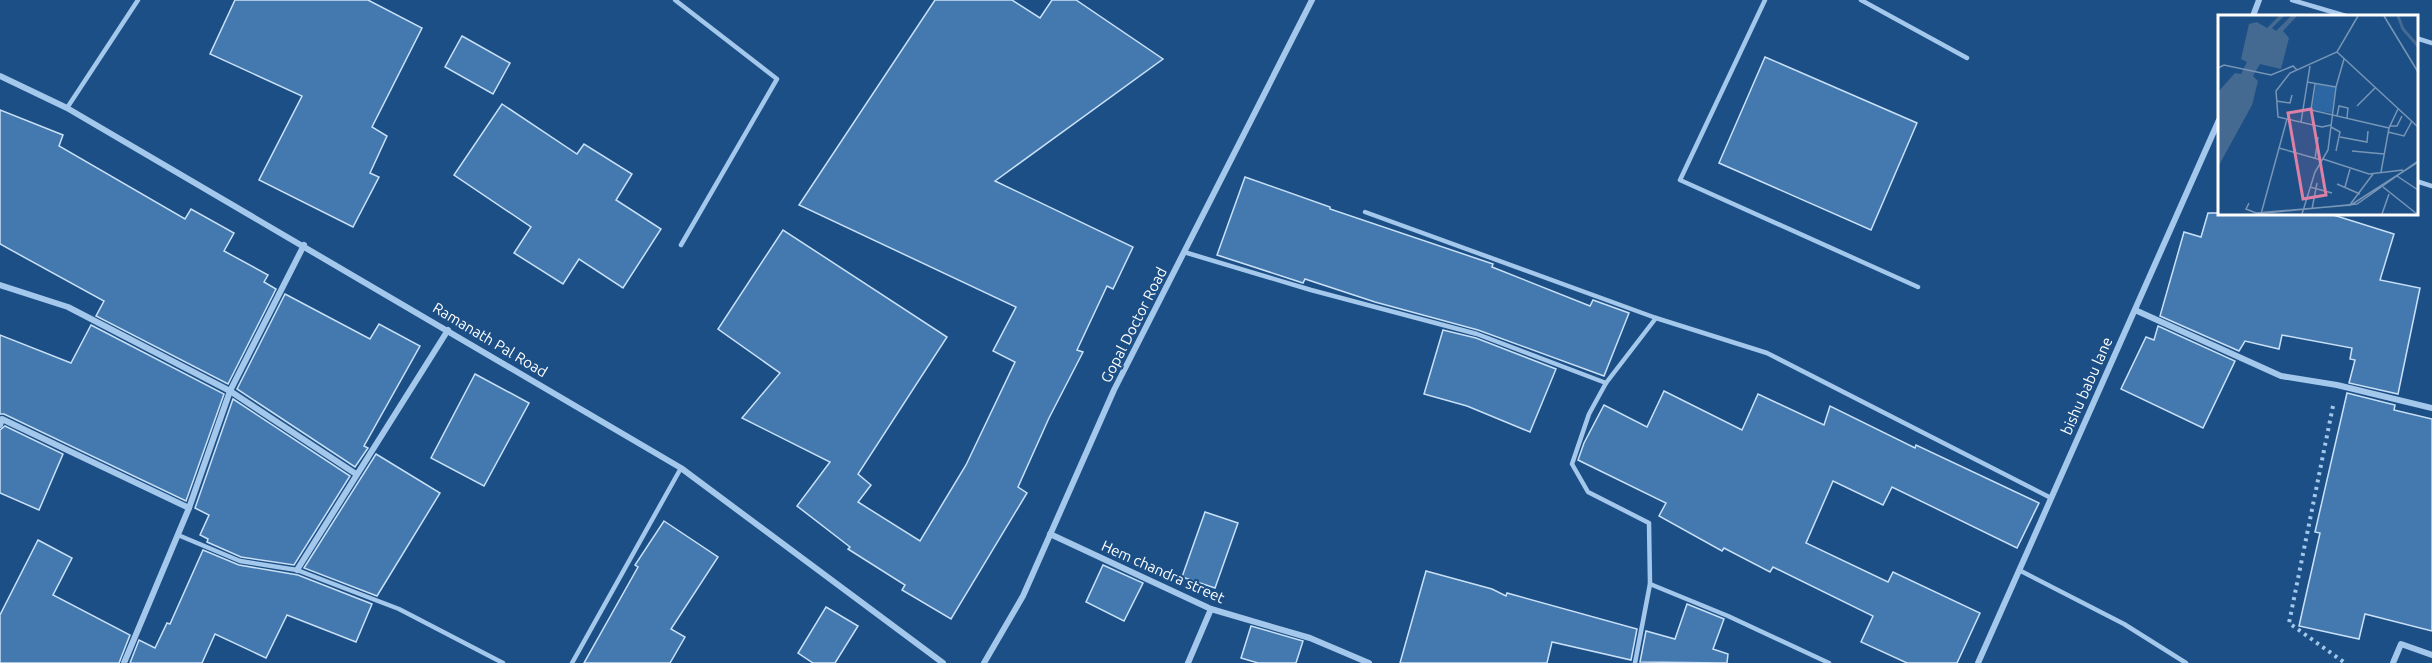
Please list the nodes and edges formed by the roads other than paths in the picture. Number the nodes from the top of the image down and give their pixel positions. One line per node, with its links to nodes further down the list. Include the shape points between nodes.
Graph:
1 (138, 0): 14 (lane)
2 (675, 0): 20 (lane, via 777,79)
3 (1312, 0): 21 (street, Gopal Doctor Road)
4 (1766, 0): 23 (lane, via 1680,180)
5 (1861, 0): 12 (lane)
6 (2259, 0): 8 (street)
7 (2292, 0): 9 (lane)
8 (2253, 15)
9 (2343, 15)
10 (2417, 39): 11 (lane)
11 (2432, 43)
12 (1966, 58)
13 (0, 76): 14 (street, Ramanath Pal Road)
14 (67, 108): 19 (street, Ramanath Pal Road)
15 (2218, 122): 24 (street, bishu babu lane)
16 (2417, 182): 17 (lane)
17 (2432, 186)
18 (1365, 212): 25 (lane)
19 (304, 245): 26 (street, Ramanath Pal Road); 28 (street)
20 (681, 245)
21 (1184, 252): 27 (lane, via 1477,334); 35 (street, Gopal Doctor Road, via 1114,390)
22 (0, 285): 28 (street, via 68,307)
23 (1918, 287)
24 (2135, 310): 29 (street, via 2281,376); 33 (street, bishu babu lane)
25 (1656, 318): 27 (lane); 33 (lane, via 1767,353)
26 (448, 330): 31 (street, Ramanath Pal Road); 32 (street)
27 (1606, 383): 39 (lane, via 1589,414 1572,464 1588,492 1649,524)
28 (230, 391): 32 (street); 34 (street)
29 (2432, 408)
30 (0, 425): 34 (street, via 2,419)
31 (681, 468): 44 (lane); 45 (street, Ramanath Pal Road)
32 (356, 474): 37 (street)
33 (2050, 498): 38 (street, bishu babu lane)
34 (189, 508): 36 (street)
35 (1050, 534): 40 (street, Hem chandra street); 46 (street, Gopal Doctor Road, via 1023,596)
36 (178, 535): 37 (lane, via 240,561); 42 (street)
37 (297, 570): 43 (lane, via 399,609)
38 (2019, 570): 51 (street, bishu babu lane); 52 (lane, via 2124,624)
39 (1650, 584): 49 (lane); 50 (lane)
40 (1211, 609): 47 (street); 48 (street, Hem chandra street, via 1310,638)
41 (2432, 655): 53 (street, via 2401,644)
42 (124, 663)
43 (503, 663)
44 (572, 663)
45 (943, 663)
46 (984, 663)
47 (1188, 663)
48 (1369, 663)
49 (1635, 663)
50 (1829, 663)
51 (1978, 663)
52 (2186, 663)
53 (2393, 663)

